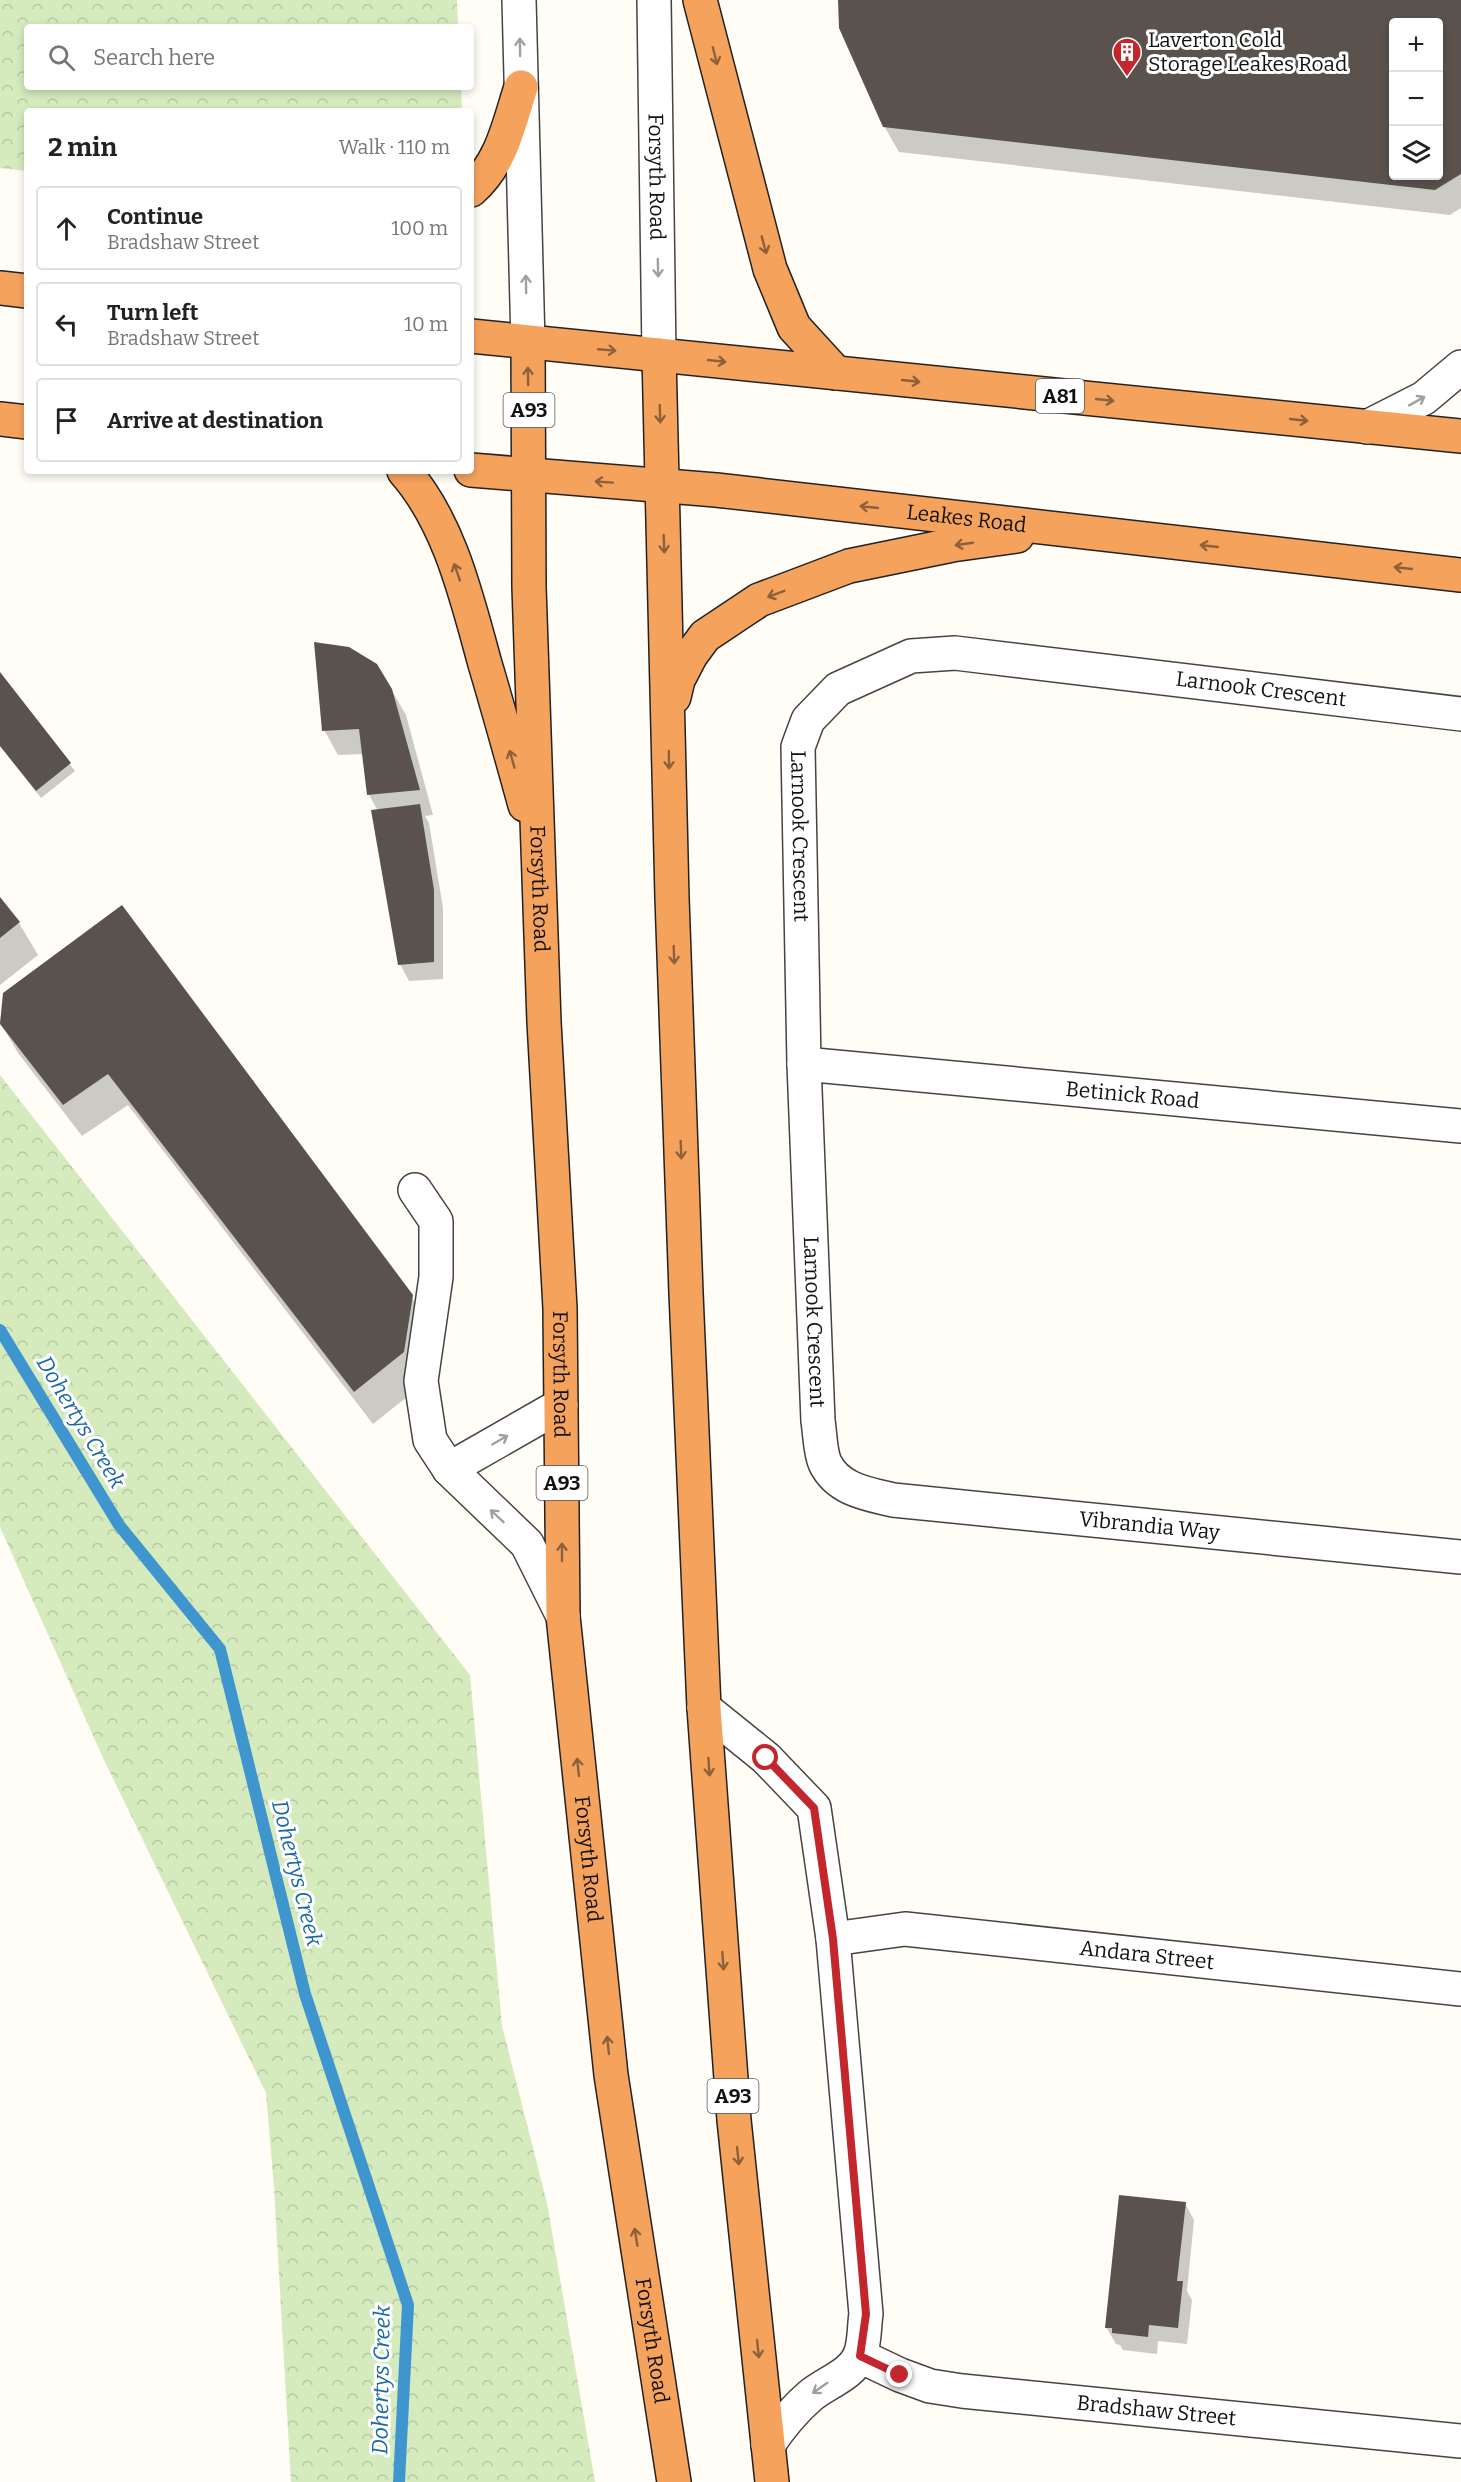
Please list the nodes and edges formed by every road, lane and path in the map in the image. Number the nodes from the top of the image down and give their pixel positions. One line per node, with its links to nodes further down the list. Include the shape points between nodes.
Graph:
1 (519, 0): 4 (street, one-way to 1)
2 (654, 0): 10 (street, Forsyth Road, one-way to 10)
3 (700, 0): 12 (highway, one-way to 12, via 770,269 794,327)
4 (521, 87): 5 (highway, via 500,151 487,176); 9 (street, one-way to 4)
5 (474, 187)
6 (0, 288): 7 (highway)
7 (24, 291)
8 (474, 336): 9 (highway, A81)
9 (528, 343): 10 (highway, A81, one-way to 10); 19 (highway, A93, one-way to 9)
10 (659, 355): 12 (highway, A81, one-way to 12); 20 (highway, A93, one-way to 20)
11 (1461, 367): 15 (street, one-way to 11, via 1424,398)
12 (836, 373): 15 (highway, A81, one-way to 15)
13 (0, 419): 14 (highway)
14 (24, 422)
15 (1367, 427): 16 (highway, A81)
16 (1461, 436)
17 (474, 470): 19 (highway, Leakes Road)
18 (406, 474): 25 (highway, one-way to 18, via 453,560 423,497)
19 (530, 477): 20 (highway, Leakes Road, one-way to 19); 25 (highway, Forsyth Road / A93, via 529,587)
20 (663, 486): 21 (highway, Leakes Road, one-way to 20); 24 (highway, A93, one-way to 24)
21 (1063, 529): 22 (highway, Leakes Road, one-way to 21); 24 (highway, one-way to 24, via 952,545 849,566 759,600 705,636 678,680)
22 (1461, 574)
23 (1461, 714): 26 (street, Larnook Crescent, via 955,652 911,656 838,689 808,720 798,747)
24 (669, 720): 34 (highway, A93, one-way to 34, via 685,1269)
25 (539, 856): 29 (highway, Forsyth Road / A93)
26 (804, 1064): 27 (street, Betinick Road); 31 (street, Larnook Crescent, via 818,1421 825,1462)
27 (1461, 1126)
28 (415, 1190): 30 (street, via 436,1221 436,1277 421,1381 430,1440)
29 (561, 1405): 30 (street, one-way to 29); 33 (highway, Forsyth Road / A93, one-way to 29)
30 (449, 1469): 33 (street, one-way to 30, via 527,1544)
31 (839, 1482): 32 (street, Vibrandia Way, via 893,1500)
32 (1461, 1557)
33 (562, 1616): 40 (highway, Forsyth Road / A93, one-way to 33, via 611,2075)
34 (704, 1708): 35 (street, via 766,1758 814,1808); 39 (highway, A93, one-way to 39, via 735,2120)
35 (833, 1939): 36 (street, Andara Street, via 905,1929); 37 (street, via 866,2314)
36 (1461, 1989)
37 (860, 2356): 38 (street, Bradshaw Street, via 930,2386 963,2391); 39 (street, one-way to 39, via 843,2374 807,2398)
38 (1461, 2441)
39 (768, 2445): 41 (highway, A93)
40 (674, 2482)
41 (772, 2482)

